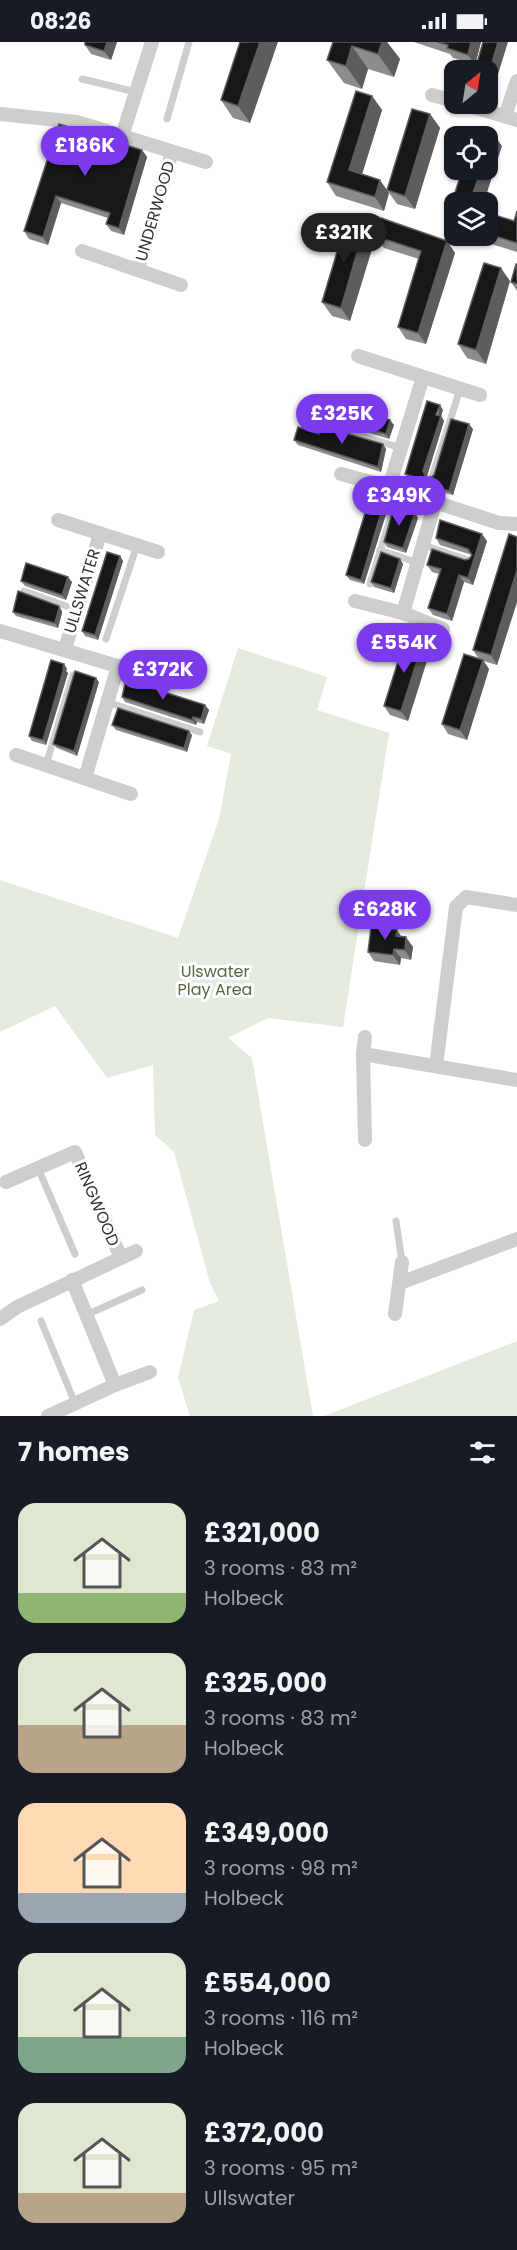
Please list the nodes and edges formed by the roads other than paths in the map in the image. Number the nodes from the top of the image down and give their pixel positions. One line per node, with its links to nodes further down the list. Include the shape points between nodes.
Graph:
1 (152, 42): 5 (street)
2 (189, 42): 10 (lane)
3 (82, 79): 5 (lane)
4 (517, 81): 9 (street)
5 (136, 92): 11 (street)
6 (432, 95): 7 (street)
7 (444, 98)
8 (0, 114): 11 (street, UNDERWOOD, via 77,123)
9 (511, 118)
10 (167, 119)
11 (122, 136): 12 (street, UNDERWOOD)
12 (172, 152): 13 (street, UNDERWOOD); 15 (street, UNDERWOOD)
13 (206, 162)
14 (82, 251): 15 (street, UNDERWOOD)
15 (138, 270): 16 (street, UNDERWOOD)
16 (181, 285)
17 (358, 357): 18 (street)
18 (423, 377): 19 (street); 22 (street)
19 (460, 389): 20 (street); 24 (lane)
20 (480, 395)
21 (309, 420): 22 (lane)
22 (400, 448): 25 (street)
23 (341, 474): 25 (street)
24 (432, 478)
25 (389, 487): 26 (street)
26 (435, 503): 29 (street, via 499,523); 32 (street)
27 (392, 513): 33 (lane)
28 (58, 520): 30 (street, ULLSWATER)
29 (517, 524)
30 (100, 534): 31 (street, ULLSWATER); 40 (street, ULLSWATER)
31 (137, 545): 34 (street, ULLSWATER); 44 (lane)
32 (423, 545): 35 (lane); 36 (street)
33 (380, 550): 36 (lane); 37 (lane)
34 (158, 552)
35 (471, 561)
36 (418, 563): 41 (street)
37 (370, 584)
38 (24, 591): 40 (lane)
39 (355, 601): 41 (street)
40 (77, 610): 45 (street, ULLSWATER)
41 (403, 613): 42 (street)
42 (443, 629)
43 (0, 631): 45 (street, ULLSWATER)
44 (106, 639)
45 (65, 649): 46 (street, ULLSWATER)
46 (118, 666): 47 (street, ULLSWATER); 49 (street)
47 (134, 671)
48 (74, 675): 52 (lane)
49 (108, 702): 50 (lane); 53 (street)
50 (200, 732)
51 (16, 755): 52 (street)
52 (46, 765): 53 (street)
53 (85, 778): 54 (street)
54 (131, 794)
55 (517, 905): 58 (street, via 466,897 456,907)
56 (365, 1037): 57 (street)
57 (363, 1054): 58 (street); 60 (street)
58 (436, 1066): 59 (street)
59 (517, 1080)
60 (365, 1140)
61 (38, 1168): 62 (street, RINGWOOD); 66 (lane); 67 (street, RINGWOOD, via 75,1152)
62 (6, 1182)
63 (396, 1221): 68 (lane)
64 (517, 1239): 70 (street)
65 (136, 1251): 67 (street, RINGWOOD)
66 (75, 1254)
67 (121, 1258): 69 (street, RINGWOOD)
68 (402, 1262): 70 (street)
69 (72, 1280): 73 (street); 74 (street, RINGWOOD)
70 (400, 1283): 72 (street)
71 (142, 1290): 73 (lane)
72 (395, 1314)
73 (86, 1315): 77 (street)
74 (0, 1318)
75 (42, 1321): 78 (lane)
76 (150, 1372): 77 (street)
77 (115, 1385): 78 (street)
78 (75, 1403): 79 (street)
79 (48, 1416)

